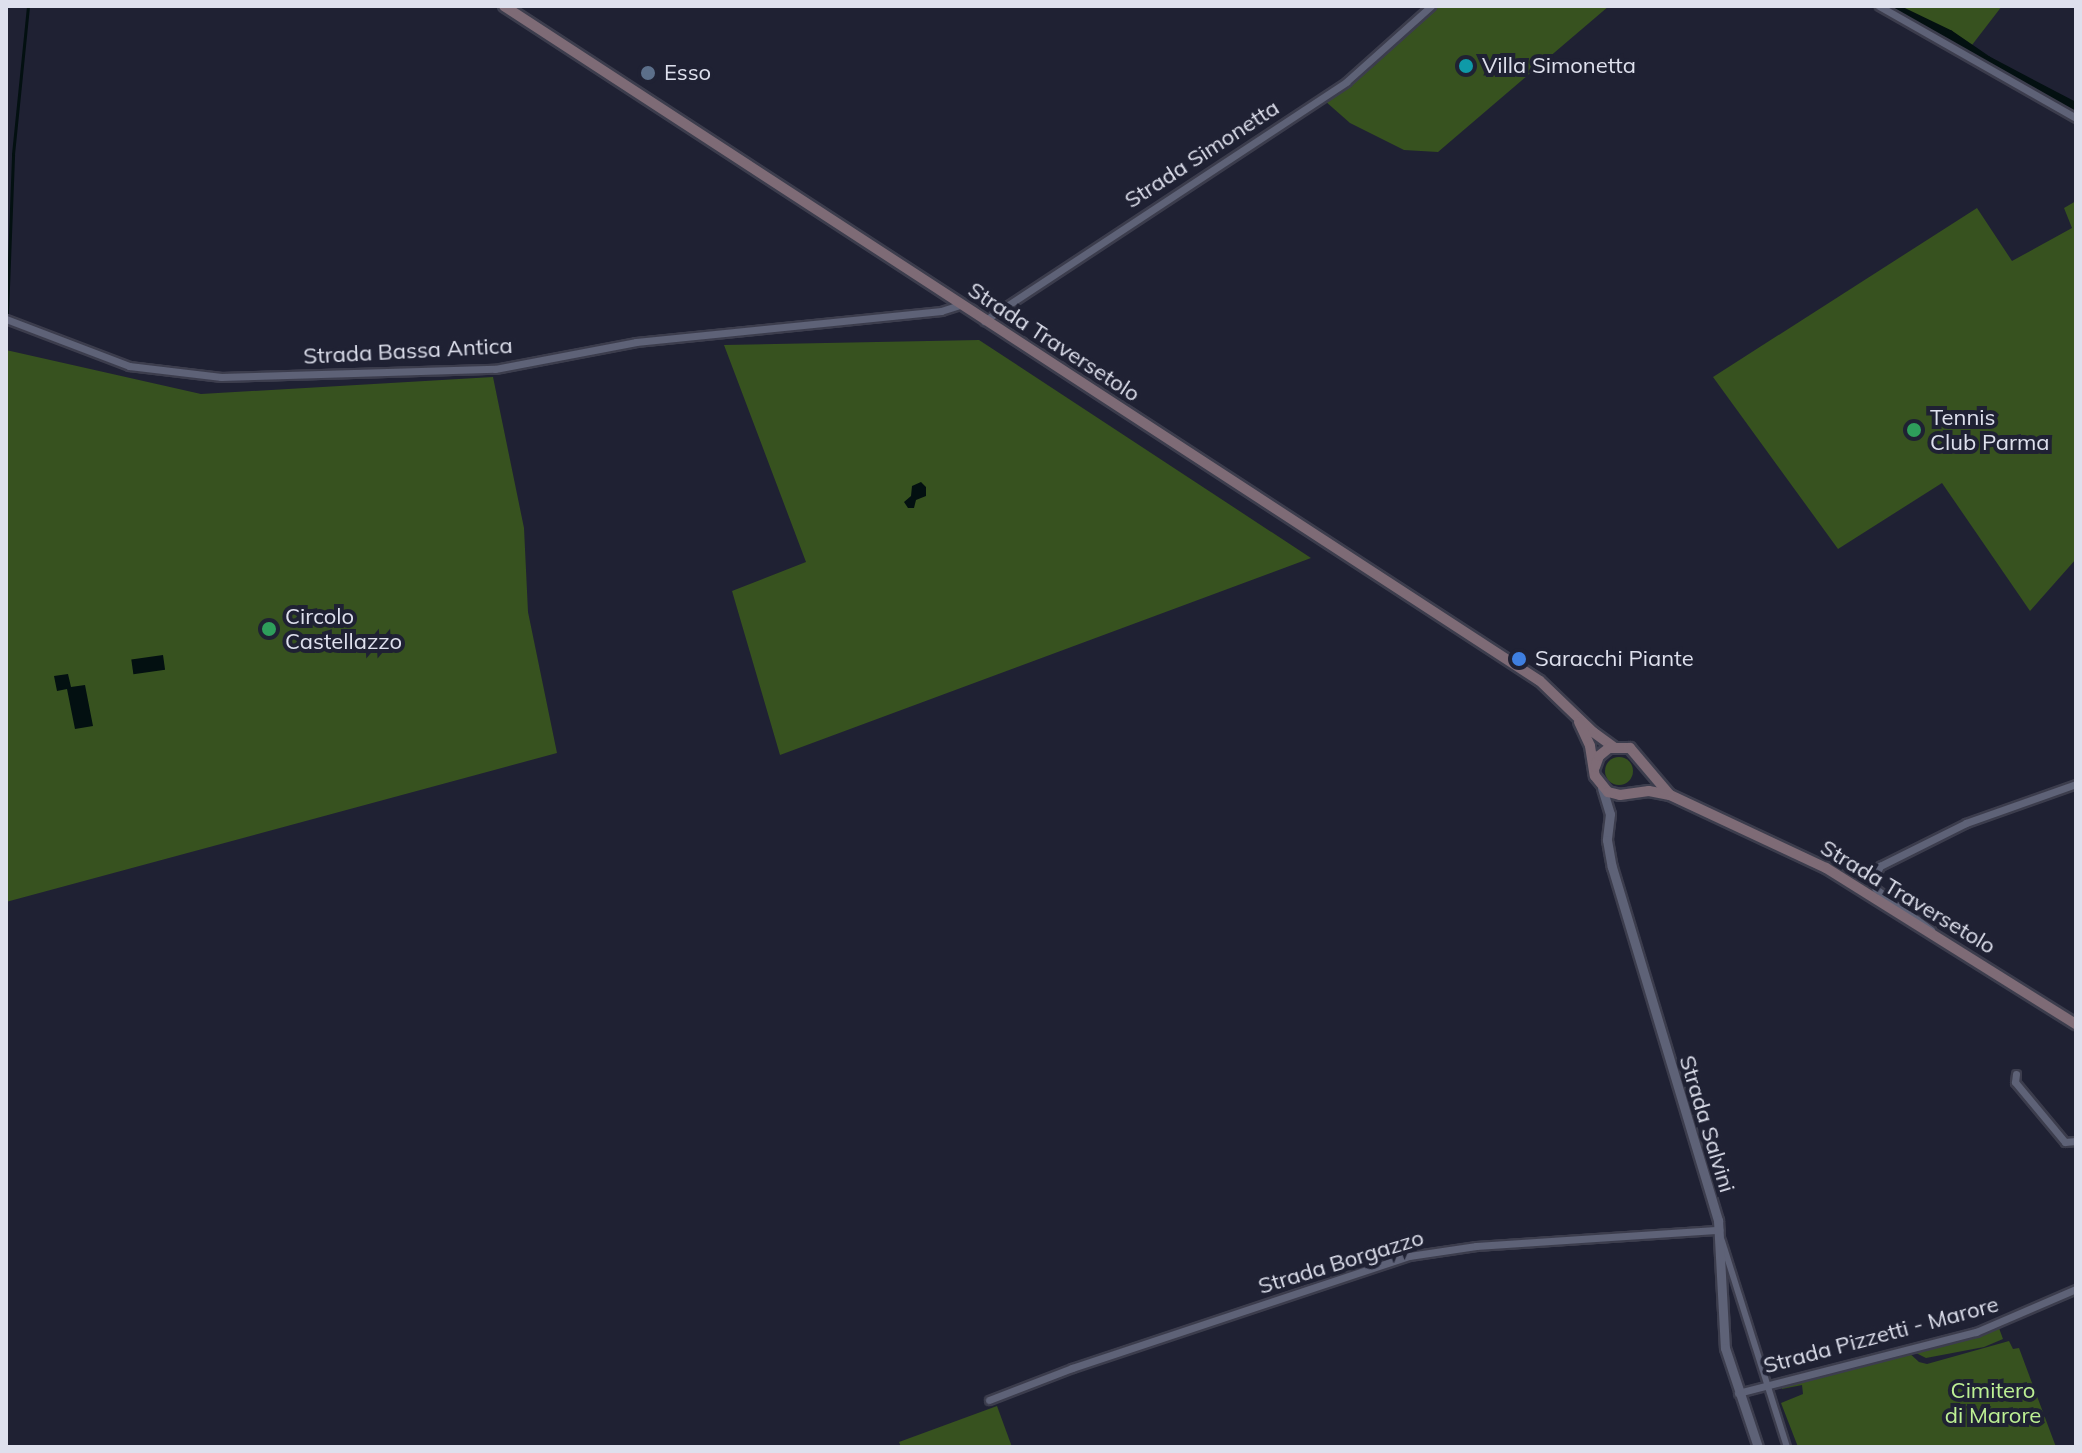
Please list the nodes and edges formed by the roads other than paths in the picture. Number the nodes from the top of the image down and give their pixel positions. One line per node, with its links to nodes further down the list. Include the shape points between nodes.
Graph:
1 (504, 6): 5 (main road, Strada Traversetolo)
2 (1431, 6): 7 (street, Strada Simonetta, via 1346,82)
3 (1879, 6): 4 (street)
4 (2076, 118)
5 (960, 305): 6 (street, Strada Bassa Antica, via 636,342 495,369 221,377 129,366); 7 (main road, Strada Traversetolo)
6 (6, 319)
7 (984, 321): 8 (main road, Strada Traversetolo, via 1535,677)
8 (1577, 717): 9 (main road, Strada Traversetolo); 11 (main road, Strada Traversetolo)
9 (1614, 747): 10 (main road, Strada Traversetolo, via 1634,751); 11 (main road, via 1599,756)
10 (1643, 767): 14 (main road, via 1642,779); 15 (main road, Strada Traversetolo)
11 (1595, 769): 13 (main road, Strada Traversetolo)
12 (2076, 784): 17 (street, via 1966,823 1880,866 1873,880 1876,889)
13 (1602, 788): 14 (main road, Strada Traversetolo, via 1614,795); 16 (street, Strada Salvini)
14 (1628, 793): 15 (main road, Strada Traversetolo); 16 (street)
15 (1670, 795): 17 (main road, Strada Traversetolo, via 1826,868)
16 (1610, 814): 21 (street, Strada Salvini, via 1612,867)
17 (1939, 937): 18 (main road, Strada Traversetolo)
18 (2076, 1024)
19 (2016, 1074): 20 (street, via 2015,1082 2065,1142)
20 (2076, 1141)
21 (1719, 1230): 23 (street); 24 (street, Strada Salvini, via 1722,1327); 25 (street, Strada Borgazzo, via 1476,1246 1409,1256)
22 (2076, 1289): 23 (street, Strada Pizzetti - Marore, via 1976,1332)
23 (1769, 1383): 24 (street, Strada Pizzetti - Marore); 27 (street)
24 (1738, 1393): 26 (street, Strada Salvini)
25 (989, 1400)
26 (1758, 1447)
27 (1787, 1447)

